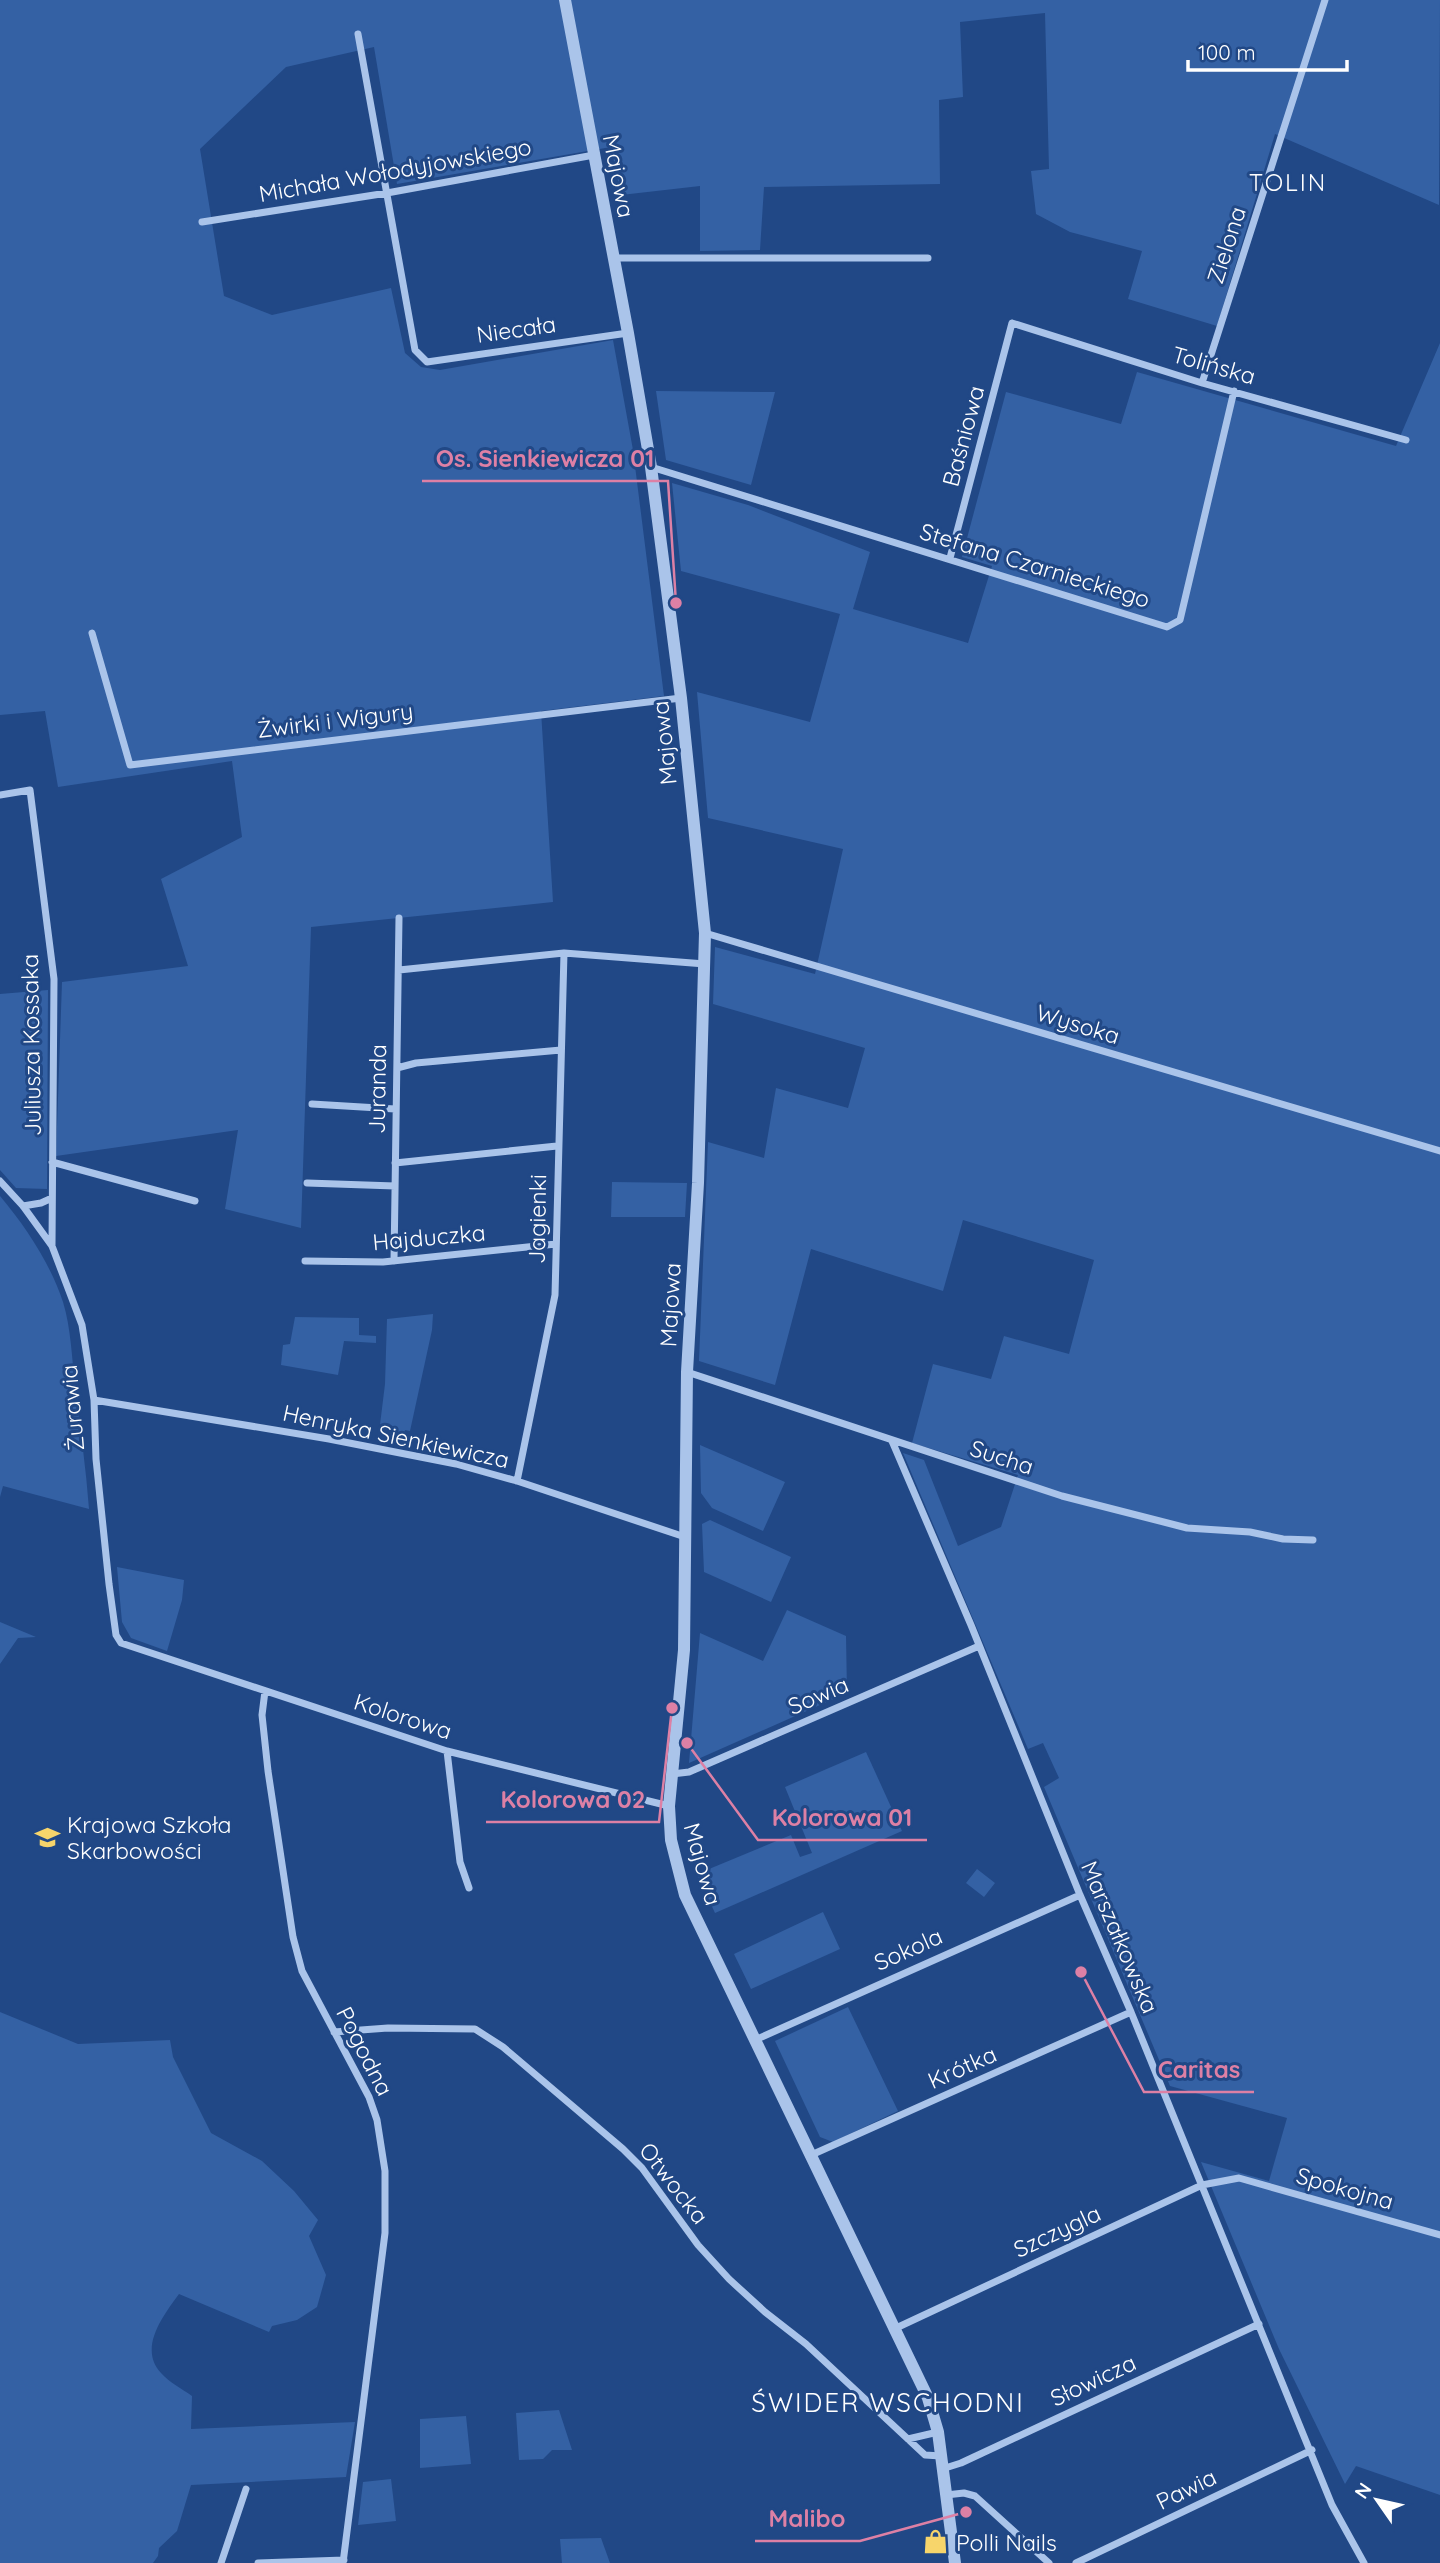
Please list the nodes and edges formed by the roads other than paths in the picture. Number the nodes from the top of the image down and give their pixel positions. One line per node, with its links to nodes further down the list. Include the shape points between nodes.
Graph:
1 (565, 0): 4 (street, Majowa)
2 (1325, 0): 11 (street, Zielona)
3 (358, 34): 5 (street)
4 (594, 155): 5 (street, Michała Wołodyjowskiego); 7 (street, Majowa)
5 (387, 193): 6 (street, Michała Wołodyjowskiego); 10 (street, Niecała, via 415,350 427,362)
6 (202, 222)
7 (614, 258): 8 (street); 10 (street, Majowa)
8 (928, 258)
9 (1012, 323): 11 (street, Tolińska); 15 (street, Baśniowa)
10 (628, 332): 14 (street, Majowa)
11 (1202, 383): 12 (street, Tolińska)
12 (1234, 391): 13 (street, Tolińska); 15 (street, Stefana Czarnieckiego, via 1181,620 1167,627)
13 (1406, 440)
14 (651, 467): 15 (street, Stefana Czarnieckiego); 17 (street, Majowa)
15 (950, 558)
16 (92, 633): 17 (street, Żwirki i Wigury, via 130,765)
17 (681, 698): 20 (street, Majowa)
18 (0, 795): 30 (street, Juliusza Kossaka, via 30,790 33,801 54,979)
19 (399, 918): 23 (street, Juranda)
20 (705, 933): 22 (street, Majowa); 29 (street, Wysoka)
21 (564, 953): 22 (street); 23 (street); 24 (street, Jagienki)
22 (705, 964): 42 (street, Majowa)
23 (399, 970): 25 (street, Juranda)
24 (561, 1050): 25 (street); 28 (street, Jagienki)
25 (397, 1068): 27 (street, Juranda)
26 (312, 1104): 27 (street)
27 (395, 1109): 31 (street, Juranda)
28 (558, 1146): 31 (street); 38 (street, Jagienki)
29 (1440, 1152)
30 (52, 1163): 35 (street, Juliusza Kossaka); 36 (street)
31 (395, 1163): 34 (street, Juranda)
32 (0, 1181): 37 (street, Żurawia)
33 (307, 1183): 34 (street)
34 (395, 1186): 41 (street, Juranda)
35 (52, 1198): 37 (street); 39 (street, Juliusza Kossaka)
36 (195, 1201)
37 (23, 1206): 39 (street, Żurawia)
38 (556, 1244): 41 (street, Hajduczka); 45 (street, Jagienki, via 555,1295)
39 (52, 1246): 43 (street, Żurawia, via 82,1325)
40 (304, 1261): 41 (street, Hajduczka)
41 (394, 1261)
42 (687, 1372): 44 (street, Sucha); 46 (street, Majowa)
43 (94, 1400): 45 (street, Henryka Sienkiewicza, via 329,1439); 49 (street, Żurawia, via 113,1621 121,1643)
44 (892, 1441): 47 (street, Sucha, via 1062,1496 1187,1528); 48 (street, Marszałkowska)
45 (517, 1481): 46 (street, Henryka Sienkiewicza)
46 (685, 1537): 52 (street, Majowa, via 684,1650)
47 (1314, 1540)
48 (979, 1646): 52 (street, Sowia, via 689,1772); 55 (street, Marszałkowska)
49 (130, 1648): 50 (street, Kolorowa)
50 (265, 1691): 51 (street, Kolorowa); 57 (street, Pogodna, via 262,1715 268,1771 293,1937 302,1971)
51 (447, 1751): 53 (street, Kolorowa); 54 (street, via 460,1862)
52 (673, 1774): 53 (street, Majowa)
53 (669, 1806): 58 (street, Majowa, via 671,1840 685,1895)
54 (469, 1888)
55 (1080, 1895): 56 (street, Marszałkowska); 58 (street, Sokola)
56 (1131, 2012): 59 (street, Krótka); 61 (street, Marszałkowska)
57 (334, 2032): 66 (street, Otwocka, via 475,2029 503,2047 623,2149 729,2279); 71 (street, Pogodna, via 369,2097 385,2171 385,2233)
58 (754, 2040): 59 (street, Majowa)
59 (809, 2155): 64 (street, Majowa)
60 (1239, 2178): 61 (street, Szczygla); 62 (street, Spokojna)
61 (1202, 2185): 63 (street, Marszałkowska); 64 (street, Szczygla)
62 (1440, 2235)
63 (1258, 2324): 67 (street, Marszałkowska); 68 (street, Słowicza, via 961,2463)
64 (894, 2329): 65 (street, Majowa, via 928,2398)
65 (938, 2432): 66 (street); 68 (street, Majowa)
66 (908, 2439): 68 (street, Otwocka, via 925,2455)
67 (1312, 2450): 76 (street, Pawia); 77 (street, Marszałkowska, via 1332,2505)
68 (942, 2462): 70 (street, Majowa)
69 (246, 2488): 72 (street)
70 (946, 2495): 74 (street, Majowa); 75 (street, via 975,2496)
71 (343, 2561): 73 (street, Pogodna)
72 (221, 2563)
73 (258, 2563)
74 (955, 2563)
75 (1049, 2563)
76 (1076, 2563)
77 (1364, 2563)

